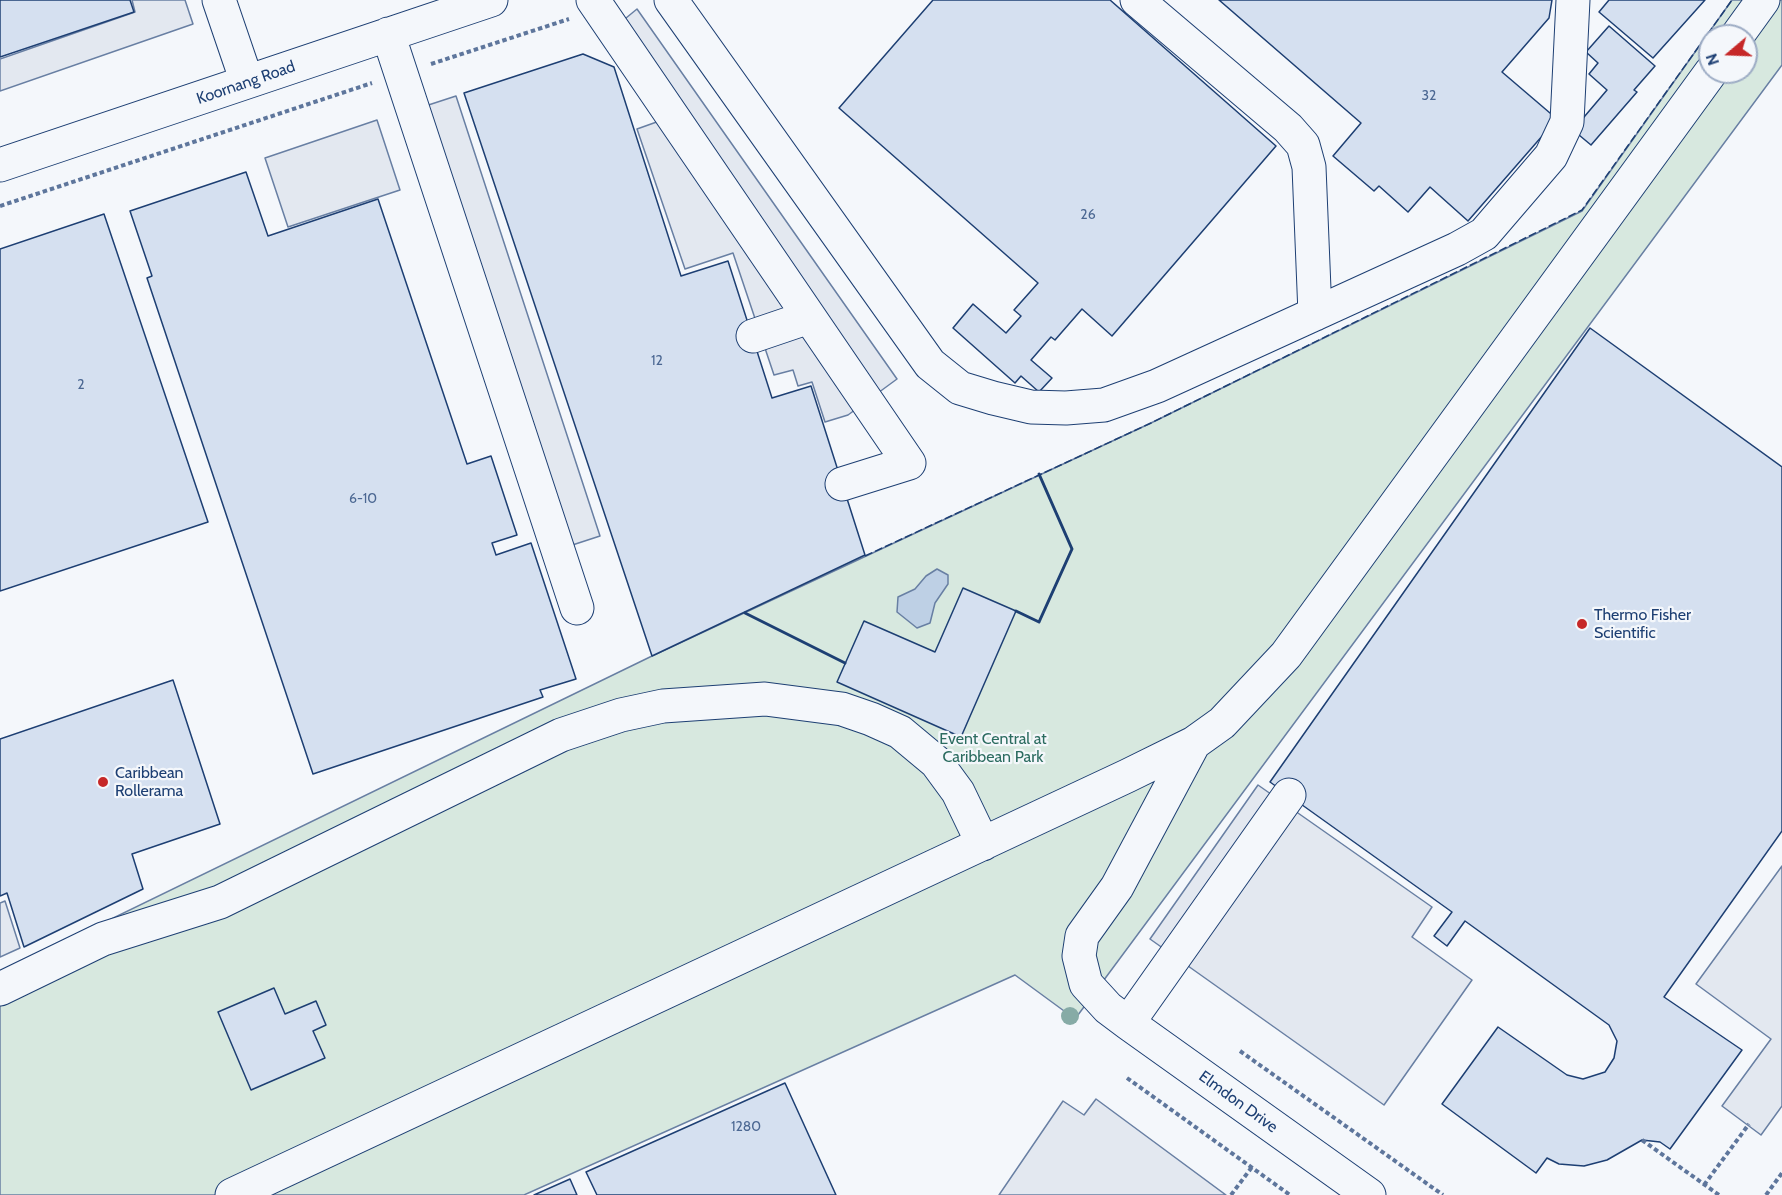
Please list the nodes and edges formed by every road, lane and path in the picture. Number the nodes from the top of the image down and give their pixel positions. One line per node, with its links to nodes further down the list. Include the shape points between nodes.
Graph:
1 (219, 0): 11 (street)
2 (491, 0): 9 (street, Koornang Road)
3 (671, 0): 15 (street, via 909,337 930,364 960,388 1031,406 1104,405 1157,386)
4 (1137, 0): 15 (street, via 1303,145 1309,167)
5 (1574, 0): 15 (street, via 1566,122 1551,156 1484,234)
6 (1763, 0): 8 (street)
7 (595, 4): 10 (path); 16 (street)
8 (1746, 24)
9 (388, 34): 10 (street); 11 (street, Koornang Road)
10 (401, 74): 14 (path); 19 (street)
11 (247, 82): 13 (street, Koornang Road)
12 (1702, 84): 20 (street, via 1286,655 1222,723)
13 (0, 165)
14 (0, 206)
15 (1315, 314)
16 (810, 317): 17 (street); 18 (street, via 909,463)
17 (753, 336)
18 (842, 484)
19 (577, 608)
20 (1194, 743): 22 (street); 24 (street, Elmdon Drive, via 1117,887 1082,936 1079,956 1086,984)
21 (1289, 795): 24 (street)
22 (983, 844): 23 (street, via 958,792 936,762 900,732 872,718 842,709 765,699 663,706 561,735 241,893 103,939); 32 (street)
23 (0, 989)
24 (1118, 1016): 35 (street, Elmdon Drive)
25 (1240, 1051): 36 (path)
26 (1127, 1078): 29 (path)
27 (1749, 1124): 31 (path)
28 (1642, 1140): 31 (path)
29 (1252, 1167): 33 (path); 34 (path)
30 (1782, 1173): 38 (path)
31 (1704, 1185): 37 (path)
32 (232, 1195)
33 (1231, 1195)
34 (1290, 1195)
35 (1368, 1195)
36 (1443, 1195)
37 (1719, 1195)
38 (1766, 1195)

